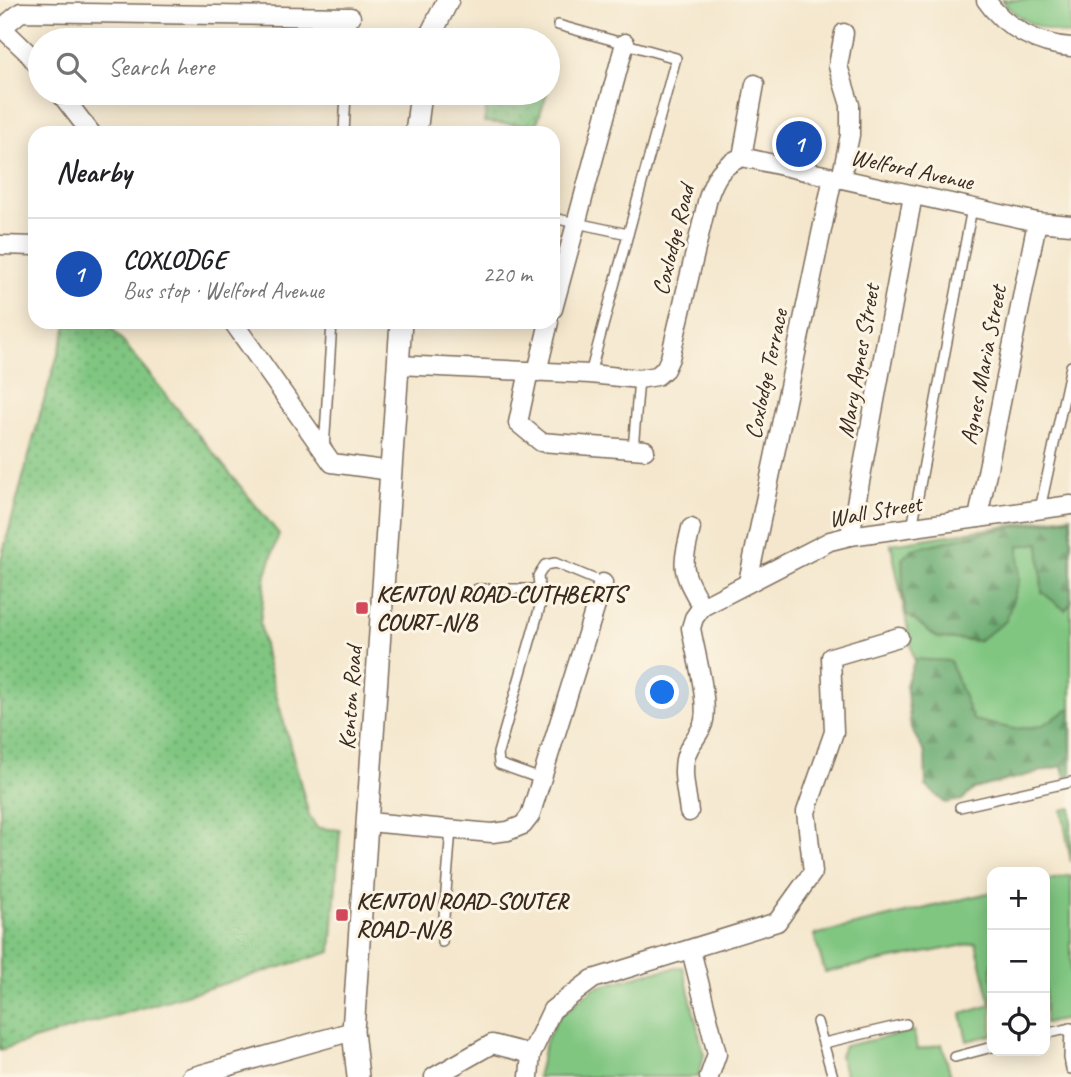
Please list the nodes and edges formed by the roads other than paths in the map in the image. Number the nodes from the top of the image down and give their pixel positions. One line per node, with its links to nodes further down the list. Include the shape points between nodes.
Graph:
1 (448, 0): 7 (street)
2 (986, 0): 10 (street, via 995,13 1028,36)
3 (351, 16): 5 (street, via 21,12); 6 (lane)
4 (558, 25): 9 (lane)
5 (1, 27): 11 (street)
6 (350, 28)
7 (434, 28)
8 (844, 33): 20 (street, Coxlodge Terrace, via 838,66 849,105 850,135)
9 (625, 43): 24 (street); 27 (lane, via 676,58)
10 (1071, 47)
11 (28, 55)
12 (755, 84): 19 (street)
13 (69, 105): 16 (street)
14 (345, 105): 17 (lane)
15 (420, 105): 18 (street)
16 (86, 126)
17 (344, 126)
18 (417, 126)
19 (743, 157): 20 (street, Welford Avenue); 39 (street, Coxlodge Road, via 727,163 714,180 670,358 665,369)
20 (837, 178): 21 (street, Welford Avenue); 49 (street, Coxlodge Terrace)
21 (914, 195): 22 (street, Welford Avenue); 48 (street, Mary Agnes Street)
22 (972, 208): 25 (street, Welford Avenue); 47 (lane)
23 (560, 219): 24 (lane)
24 (577, 222): 27 (lane); 30 (street)
25 (1037, 222): 26 (street, Welford Avenue); 45 (street, Agnes Maria Street)
26 (1071, 225)
27 (628, 234): 38 (lane)
28 (0, 245): 29 (street)
29 (28, 246)
30 (560, 284)
31 (238, 329): 41 (street)
32 (332, 329): 41 (lane)
33 (401, 329): 35 (street, Kenton Road)
34 (548, 329): 37 (street)
35 (398, 365): 37 (street); 42 (street, Kenton Road)
36 (1071, 366): 44 (lane)
37 (533, 372): 38 (street); 40 (street, via 518,423 541,442)
38 (590, 374): 39 (street)
39 (648, 377): 40 (lane)
40 (639, 450)
41 (324, 455): 42 (street, via 332,463)
42 (391, 471): 59 (street, Kenton Road)
43 (1071, 505): 44 (street, Wall Street)
44 (1040, 509): 45 (street, Wall Street)
45 (978, 518): 47 (street, Wall Street)
46 (691, 528): 53 (street, via 684,574)
47 (912, 528): 48 (street, Wall Street)
48 (850, 536): 49 (street, Wall Street, via 830,541)
49 (748, 582): 53 (street, Wall Street)
50 (603, 583): 52 (lane, via 555,563 545,565 538,576); 55 (street)
51 (477, 589): 52 (lane)
52 (541, 589): 55 (lane, via 541,603 498,753 499,764)
53 (702, 607): 58 (street, via 691,628 704,720 684,767)
54 (899, 637): 62 (street, via 831,657 834,732 806,812 813,872 777,922)
55 (541, 779): 60 (street, via 530,817 523,825 492,833)
56 (1071, 782): 57 (lane)
57 (960, 807)
58 (689, 812)
59 (368, 822): 60 (street); 66 (street, Kenton Road)
60 (451, 828): 61 (lane)
61 (442, 942)
62 (691, 950): 70 (street, via 593,979 552,1010); 77 (street, via 718,1054)
63 (817, 1022): 68 (lane)
64 (906, 1024): 68 (lane)
65 (1071, 1028): 67 (lane); 72 (lane)
66 (353, 1031): 73 (street); 74 (street, Kenton Road)
67 (1050, 1033)
68 (824, 1043): 78 (lane)
69 (987, 1048): 71 (lane)
70 (531, 1054): 75 (street, via 492,1044); 76 (street)
71 (955, 1057)
72 (1071, 1069)
73 (191, 1077)
74 (358, 1077)
75 (434, 1077)
76 (529, 1077)
77 (709, 1077)
78 (833, 1077)

